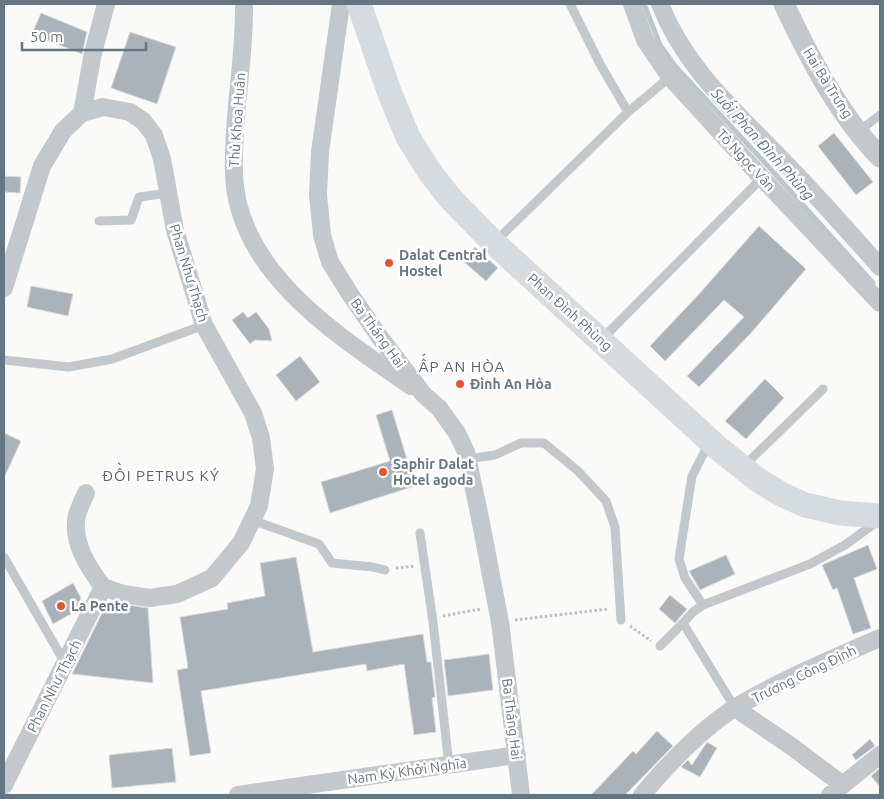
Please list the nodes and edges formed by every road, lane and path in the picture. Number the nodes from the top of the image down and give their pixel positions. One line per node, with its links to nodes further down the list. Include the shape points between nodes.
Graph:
1 (106, 4): 11 (street)
2 (244, 4): 26 (street, Thủ Khoa Huân, via 234,175 242,217 257,250 291,293 328,327)
3 (341, 4): 26 (street, Ba Tháng Hai, via 320,152 318,195 322,235 330,262 381,339)
4 (359, 4): 18 (main road, Phan Đình Phùng, via 408,137 450,198)
5 (570, 4): 10 (lane)
6 (632, 4): 9 (street, Tô Ngọc Vân, via 645,40)
7 (660, 4): 19 (street, Tô Ngọc Vân, via 673,34 688,57 735,113)
8 (784, 4): 13 (street, Hai Bà Trưng, via 820,75)
9 (670, 77): 10 (lane); 15 (street, Tô Ngọc Vân)
10 (628, 112): 18 (lane)
11 (82, 113): 16 (street, Phan Như Thạch, via 103,107 116,108 143,121 154,135); 20 (street, via 63,131 42,166)
12 (880, 115): 13 (lane)
13 (859, 131): 14 (street, Hai Bà Trưng)
14 (880, 157)
15 (762, 178): 21 (street, Tô Ngọc Vân); 23 (lane)
16 (168, 193): 17 (lane, via 139,197 131,220); 22 (street, Phan Như Thạch, via 175,230)
17 (98, 221)
18 (494, 243): 23 (main road, Phan Đình Phùng)
19 (880, 267)
20 (4, 288)
21 (880, 303)
22 (204, 325): 24 (lane, via 112,359 69,367); 32 (street, Phan Như Thạch, via 252,412 261,438 265,468 259,506)
23 (601, 340): 27 (main road, Phan Đình Phùng)
24 (4, 360)
25 (823, 389): 29 (lane)
26 (424, 395): 28 (street, Ba Tháng Hai, via 439,408 457,433)
27 (710, 441): 29 (main road, Phan Đình Phùng); 38 (lane, via 692,476 679,559 685,578)
28 (467, 459): 39 (lane, via 495,454 521,443 544,443 578,470 606,501 615,527); 40 (street, Ba Tháng Hai)
29 (742, 468): 31 (main road, Phan Đình Phùng, via 781,494 805,505)
30 (86, 493): 37 (street, via 77,516 76,532 87,564)
31 (880, 518): 38 (lane, via 846,546 810,564)
32 (252, 520): 36 (lane, via 319,544 332,563); 37 (street, Phan Như Thạch, via 241,542 212,578 177,594 150,598)
33 (420, 533): 35 (lane)
34 (4, 557): 46 (lane)
35 (425, 565): 36 (path); 41 (lane)
36 (385, 570)
37 (103, 587): 46 (street, Phan Như Thạch)
38 (703, 605): 43 (lane)
39 (621, 608): 40 (path); 42 (lane)
40 (498, 614): 41 (path); 49 (street, Ba Tháng Hai)
41 (433, 618): 50 (lane)
42 (622, 620): 45 (path)
43 (683, 623): 45 (lane); 47 (lane)
44 (880, 639): 47 (street, Trương Công Định, via 786,679)
45 (660, 646)
46 (65, 664): 51 (street, Phan Như Thạch)
47 (735, 708): 52 (street, via 791,746); 54 (street, Trương Công Định, via 689,745)
48 (880, 755): 52 (street)
49 (517, 756): 50 (street, Nam Kỳ Khởi Nghĩa); 57 (street, Ba Tháng Hai)
50 (449, 765): 56 (street, Nam Kỳ Khởi Nghĩa)
51 (4, 785)
52 (836, 790)
53 (4, 793): 55 (street)
54 (646, 794)
55 (10, 795)
56 (238, 795)
57 (521, 795)

